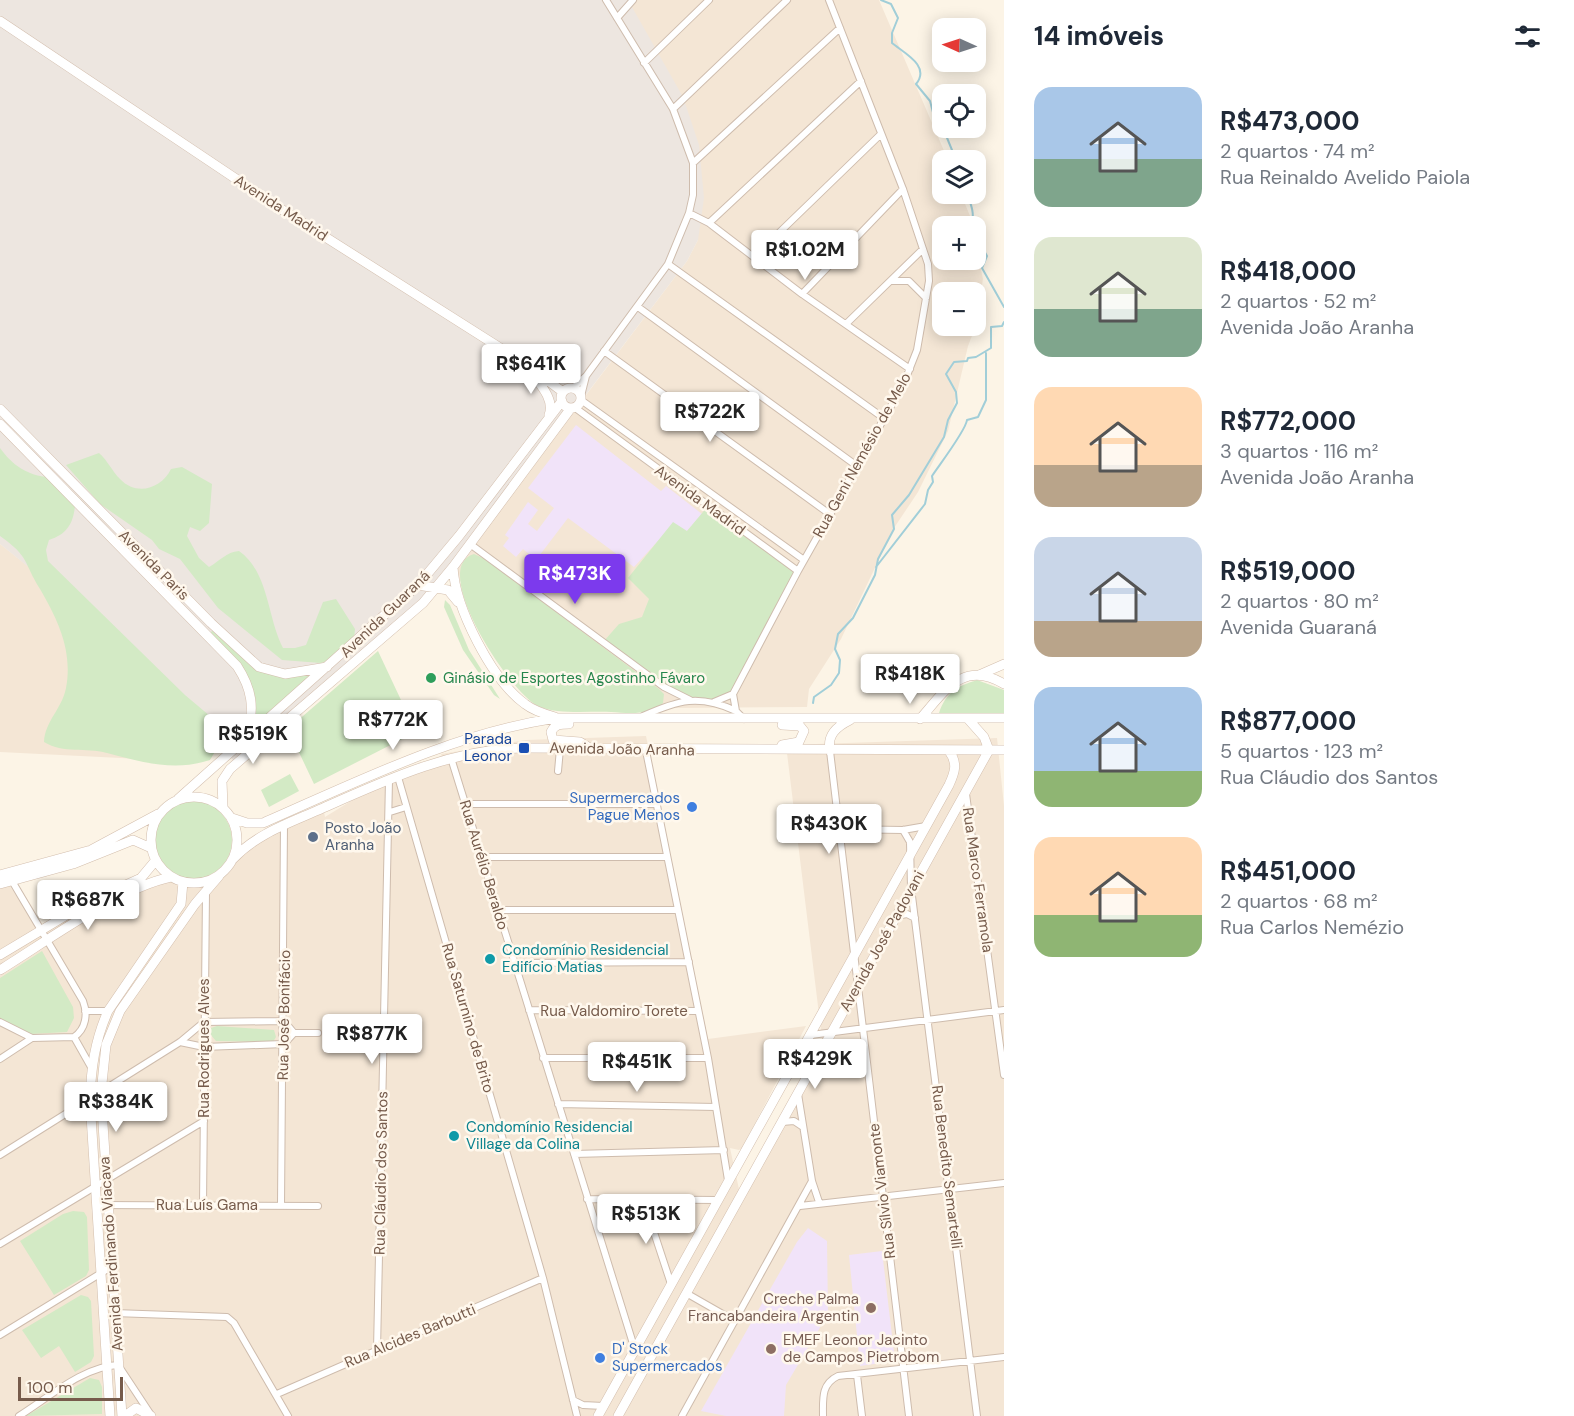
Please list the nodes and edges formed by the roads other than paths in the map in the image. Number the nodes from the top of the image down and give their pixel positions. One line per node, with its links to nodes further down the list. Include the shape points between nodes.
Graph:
1 (606, 0): 6 (street, Avenida Guaraná)
2 (633, 0): 6 (street)
3 (709, 0): 9 (street)
4 (787, 0): 11 (street)
5 (829, 0): 8 (street, Rua Geni Nemésio de Melo)
6 (617, 18): 9 (street, Avenida Guaraná)
7 (0, 21): 26 (street, Avenida Madrid, via 278,207)
8 (840, 28): 10 (street, Rua Geni Nemésio de Melo); 13 (street)
9 (644, 63): 11 (street, Avenida Guaraná)
10 (861, 81): 12 (street, Rua Geni Nemésio de Melo); 16 (street)
11 (673, 109): 13 (street, Avenida Guaraná)
12 (881, 134): 14 (street, Rua Geni Nemésio de Melo); 18 (street)
13 (693, 164): 15 (street, Avenida Guaraná)
14 (903, 189): 17 (street, Rua Geni Nemésio de Melo); 21 (street)
15 (689, 213): 16 (street); 19 (street, Avenida Guaraná)
16 (709, 223): 18 (street)
17 (923, 249): 20 (street); 22 (street, Rua Geni Nemésio de Melo, via 929,273)
18 (755, 256): 21 (street)
19 (668, 264): 23 (street, Avenida Guaraná); 33 (street)
20 (891, 281): 22 (street, via 909,281); 24 (street)
21 (802, 294): 24 (street)
22 (926, 298): 27 (street, Rua Geni Nemésio de Melo)
23 (638, 307): 25 (street, Avenida Guaraná); 38 (street)
24 (846, 324): 27 (street)
25 (604, 351): 28 (street, Avenida Guaraná); 39 (street)
26 (524, 363): 30 (street, Avenida Madrid); 35 (street, via 551,406)
27 (910, 369): 33 (street, Rua Geni Nemésio de Melo)
28 (586, 376): 29 (street, Avenida Guaraná); 31 (street, Avenida Guaraná)
29 (573, 388): 30 (street); 31 (street)
30 (562, 397): 31 (street, Avenida Madrid); 35 (street, Avenida Guaraná)
31 (577, 403): 40 (street, Avenida Guaraná); 41 (street, Avenida Madrid); 43 (street, Avenida Madrid)
32 (0, 409): 36 (street, Avenida Paris)
33 (885, 419): 38 (street, Rua Geni Nemésio de Melo)
34 (0, 424): 37 (street, Avenida Paris)
35 (542, 428): 44 (street, Avenida Guaraná)
36 (25, 435): 37 (street); 48 (street, Avenida Paris, via 259,667 285,674)
37 (18, 443): 66 (street, Avenida Paris, via 237,666 252,695)
38 (857, 466): 39 (street, Rua Geni Nemésio de Melo)
39 (831, 515): 41 (street, Rua Geni Nemésio de Melo)
40 (470, 544): 42 (street, Avenida Guaraná); 51 (street)
41 (804, 560): 43 (street, Rua Geni Nemésio de Melo)
42 (453, 567): 45 (street, Avenida Guaraná); 46 (street)
43 (798, 572): 52 (street, Rua Geni Nemésio de Melo)
44 (418, 585): 45 (street); 48 (street, Avenida Guaraná)
45 (438, 586): 46 (street, via 448,590); 83 (street, Avenida Guaraná, via 417,609 230,769 222,781)
46 (463, 608): 58 (street, via 474,638 518,698 536,711)
47 (1004, 664): 49 (street)
48 (329, 666): 66 (street, Avenida Guaraná)
49 (977, 676): 50 (street); 64 (street, via 947,686)
50 (1004, 684)
51 (664, 687): 53 (street); 55 (street)
52 (733, 694): 54 (street); 56 (street)
53 (690, 700): 54 (street); 55 (street)
54 (714, 702): 56 (street)
55 (670, 704): 61 (street)
56 (736, 711): 62 (street)
57 (609, 717): 58 (street, Avenida João Aranha); 61 (street, Avenida João Aranha); 68 (street, via 600,723 559,724 551,732 553,740 580,742)
58 (557, 718): 87 (street, Avenida João Aranha, via 500,730 415,757 263,823)
59 (968, 718): 60 (street, Avenida João Aranha); 64 (street, Avenida João Aranha); 71 (street)
60 (1004, 718)
61 (637, 719): 62 (street, Avenida João Aranha)
62 (744, 719): 65 (street, Avenida João Aranha)
63 (852, 719): 64 (street, Avenida João Aranha); 65 (street, Avenida João Aranha); 74 (street, via 833,732)
64 (920, 719)
65 (766, 720): 69 (street, via 800,726 804,731 802,739 792,745 748,745)
66 (247, 735): 80 (street, Avenida Guaraná)
67 (560, 749): 68 (street, Avenida João Aranha); 75 (street, Avenida João Aranha, via 501,749); 76 (street)
68 (594, 750): 73 (street, Avenida João Aranha)
69 (739, 750): 73 (street, Avenida João Aranha); 74 (street, Avenida João Aranha)
70 (949, 750): 71 (street, Avenida João Aranha); 74 (street, Avenida João Aranha); 78 (street, Avenida José Padovani, via 956,767)
71 (989, 750): 72 (street, Avenida João Aranha); 79 (street, Avenida José Padovani)
72 (1004, 750)
73 (646, 751): 82 (street)
74 (830, 751): 90 (street, Rua Sílvio Viamonte)
75 (451, 759): 77 (street, Avenida João Aranha, via 415,768); 81 (street, Rua Aurélio Beraldo)
76 (558, 771)
77 (394, 779): 84 (street, Rua Saturnino de Brito); 85 (street, Rua Cláudio dos Santos); 88 (street, Avenida João Aranha)
78 (949, 785): 79 (street, via 960,781); 89 (street, Avenida José Padovani)
79 (966, 792): 104 (street, Avenida José Padovani); 119 (street, Rua Marco Ferramola)
80 (178, 799): 83 (street, via 202,797); 86 (street)
81 (465, 804): 82 (street); 94 (street, Rua Aurélio Beraldo)
82 (656, 804): 95 (street)
83 (223, 807): 87 (street)
84 (406, 807): 85 (street); 174 (street, Rua Saturnino de Brito)
85 (390, 812): 180 (street, Rua Cláudio dos Santos)
86 (160, 813): 92 (street, via 151,835); 98 (street, via 92,850)
87 (232, 818): 97 (street, via 237,843)
88 (284, 824): 97 (street, Avenida João Aranha, via 257,838); 123 (street, Rua José Bonifácio)
89 (926, 826): 91 (street); 93 (street, Avenida José Padovani)
90 (838, 829): 91 (street); 113 (street, Rua Sílvio Viamonte)
91 (903, 830): 93 (street, Rua Benedito Semartelli, via 910,842)
92 (151, 848): 96 (street); 101 (street, via 134,840 73,864)
93 (909, 856): 104 (street, Rua Benedito Semartelli); 113 (street, Avenida José Padovani)
94 (481, 857): 95 (street); 106 (street, Rua Aurélio Beraldo)
95 (667, 857): 107 (street)
96 (156, 860): 100 (street); 110 (street, via 141,878 90,901)
97 (232, 860): 99 (street)
98 (0, 875)
99 (219, 876): 102 (street, via 202,883); 105 (street, Avenida Ferdinando Viacava)
100 (171, 877): 102 (street); 111 (street, via 145,885)
101 (12, 881): 103 (street); 110 (street)
102 (183, 882): 121 (street, Avenida Ferdinando Viacava, via 181,904)
103 (0, 884)
104 (911, 888): 108 (street, Avenida José Padovani); 109 (street, Rua Benedito Semartelli)
105 (206, 890): 125 (street, Rua Rodrigues Alves); 142 (street, Avenida Ferdinando Viacava, via 112,1027 102,1065)
106 (498, 910): 107 (street); 115 (street, Rua Aurélio Beraldo)
107 (678, 910): 114 (street)
108 (896, 916): 109 (street, via 907,914); 117 (street, Avenida José Padovani)
109 (915, 918): 126 (street, Rua Benedito Semartelli)
110 (41, 931): 111 (street); 112 (street)
111 (47, 940): 116 (street); 120 (street, via 79,992)
112 (0, 956)
113 (854, 956): 117 (street, Rua Sílvio Viamonte); 131 (street, Avenida José Padovani)
114 (689, 962): 115 (street); 122 (street)
115 (514, 963): 118 (street, Rua Aurélio Beraldo)
116 (0, 970)
117 (857, 986): 127 (street, Rua Sílvio Viamonte); 128 (street, Avenida José Padovani)
118 (529, 1010): 122 (street, Rua Valdomiro Torete); 137 (street, Rua Aurélio Beraldo)
119 (1000, 1010): 126 (street); 141 (street, Rua Marco Ferramola)
120 (85, 1011): 121 (street); 132 (street, via 84,1026)
121 (108, 1011): 140 (street, Avenida Ferdinando Viacava)
122 (698, 1011): 139 (street)
123 (284, 1021): 125 (street); 129 (street); 135 (street, Rua José Bonifácio)
124 (0, 1022): 133 (street)
125 (204, 1022): 134 (street); 136 (street, Rua Rodrigues Alves)
126 (928, 1022): 127 (street); 159 (street, Rua Benedito Semartelli)
127 (862, 1030): 128 (street); 160 (street, Rua Sílvio Viamonte)
128 (832, 1032): 131 (street); 143 (street, Avenida José Padovani)
129 (294, 1033): 130 (street); 135 (street)
130 (318, 1033)
131 (811, 1035): 153 (street, Avenida José Padovani)
132 (74, 1037): 133 (street); 140 (street)
133 (32, 1038): 138 (street)
134 (180, 1042): 136 (street); 142 (street)
135 (284, 1044): 136 (street); 168 (street, Rua José Bonifácio)
136 (204, 1047): 147 (street, Rua Rodrigues Alves)
137 (543, 1058): 139 (street); 145 (street, Rua Aurélio Beraldo)
138 (0, 1059)
139 (708, 1059): 146 (street)
140 (91, 1067): 144 (street, Avenida Ferdinando Viacava)
141 (1004, 1075)
142 (101, 1093): 144 (street); 154 (street, Avenida Ferdinando Viacava)
143 (798, 1094): 148 (street, Avenida José Padovani); 149 (street)
144 (90, 1100): 152 (street); 158 (street, Avenida Ferdinando Viacava)
145 (558, 1104): 146 (street); 151 (street, Rua Aurélio Beraldo)
146 (717, 1107): 150 (street)
147 (204, 1121): 154 (street); 167 (street, Rua Rodrigues Alves)
148 (781, 1124): 149 (street, via 794,1121); 176 (street, Avenida José Padovani)
149 (803, 1127): 155 (street)
150 (724, 1150): 151 (street); 153 (street, via 732,1156); 156 (street)
151 (574, 1154): 161 (street, Rua Aurélio Beraldo)
152 (0, 1155)
153 (742, 1156): 156 (street, Avenida José Padovani)
154 (105, 1180): 158 (street); 166 (street, Avenida Ferdinando Viacava)
155 (812, 1180): 164 (street); 170 (street)
156 (728, 1182): 163 (street, Avenida José Padovani)
157 (1004, 1183): 159 (street)
158 (95, 1187): 165 (street, Avenida Ferdinando Viacava); 171 (street)
159 (951, 1189): 160 (street); 183 (street, Rua Benedito Semartelli)
160 (883, 1197): 164 (street); 186 (street, Rua Sílvio Viamonte)
161 (587, 1199): 162 (street); 181 (street, Rua Aurélio Beraldo)
162 (644, 1199): 163 (street); 175 (street)
163 (718, 1200): 175 (street, Avenida José Padovani)
164 (819, 1202): 170 (street)
165 (96, 1205): 166 (street, Rua Luís Gama); 173 (street, Avenida Ferdinando Viacava)
166 (107, 1205): 167 (street, Rua Luís Gama); 172 (street, Avenida Ferdinando Viacava)
167 (203, 1206): 168 (street, Rua Luís Gama)
168 (281, 1206): 169 (street, Rua Luís Gama)
169 (318, 1206)
170 (800, 1206): 178 (street)
171 (0, 1244)
172 (111, 1267): 173 (street); 177 (street, Avenida Ferdinando Viacava)
173 (100, 1274): 179 (street); 184 (street, Avenida Ferdinando Viacava)
174 (543, 1278): 180 (street, Rua Alcides Barbutti); 189 (street, Rua Saturnino de Brito)
175 (671, 1284): 181 (street, Avenida José Padovani)
176 (686, 1293): 178 (street); 198 (street, Avenida José Padovani)
177 (114, 1313): 185 (street, Avenida Ferdinando Viacava); 188 (street, via 227,1317)
178 (735, 1321): 199 (street)
179 (0, 1335)
180 (377, 1350): 188 (street, Rua Alcides Barbutti)
181 (635, 1350): 190 (street, Avenida José Padovani)
182 (1004, 1357): 183 (street)
183 (971, 1360): 186 (street); 203 (street, Rua Benedito Semartelli)
184 (106, 1365): 185 (street); 191 (street); 192 (street, Avenida Ferdinando Viacava)
185 (118, 1365): 193 (street, Avenida Ferdinando Viacava); 194 (street)
186 (903, 1369): 187 (street); 202 (street, Rua Sílvio Viamonte)
187 (857, 1375): 200 (street, via 831,1380 825,1389); 201 (street)
188 (277, 1394): 195 (street)
189 (573, 1399): 190 (street, via 583,1405); 196 (street, Rua Saturnino de Brito)
190 (604, 1406): 197 (street, Avenida José Padovani)
191 (19, 1416)
192 (110, 1416)
193 (123, 1416): 194 (street, via 136,1408)
194 (152, 1416)
195 (288, 1416)
196 (576, 1416)
197 (598, 1416)
198 (618, 1416)
199 (682, 1416)
200 (823, 1416)
201 (862, 1416)
202 (909, 1416)
203 (977, 1416)

